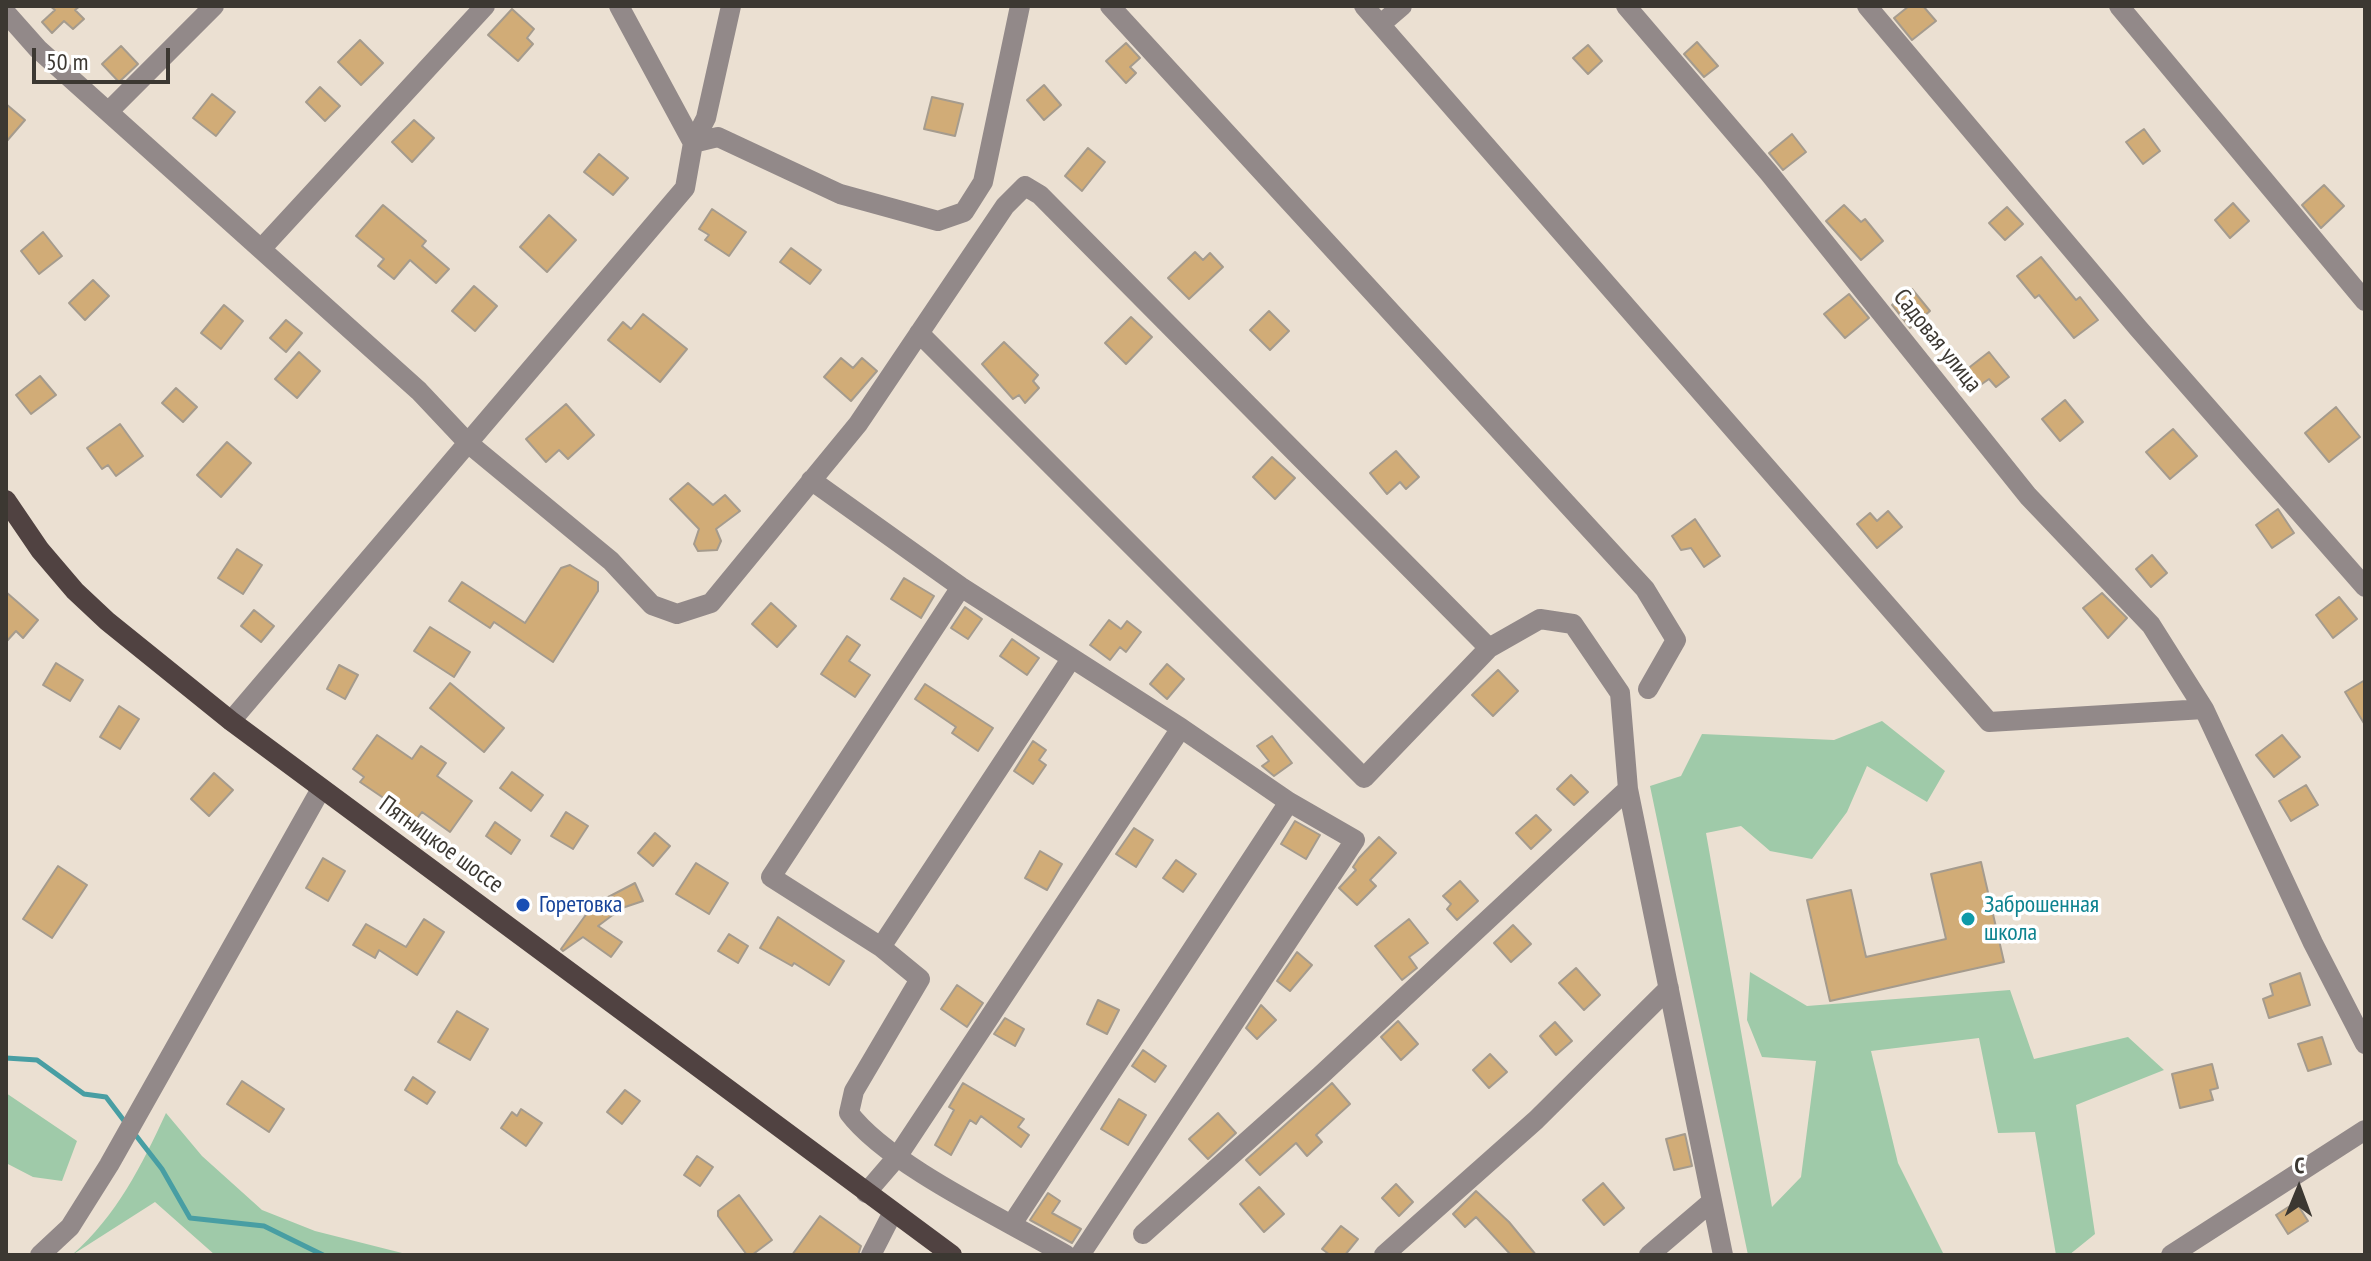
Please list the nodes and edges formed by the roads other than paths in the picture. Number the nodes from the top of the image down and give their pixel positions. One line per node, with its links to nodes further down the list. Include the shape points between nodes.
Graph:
1 (214, 6): 14 (street)
2 (485, 6): 16 (street)
3 (619, 6): 15 (street)
4 (731, 6): 15 (street, via 706,118)
5 (1020, 6): 15 (street, via 983,182 964,212 938,221 840,194 718,137)
6 (1110, 6): 26 (street, via 1645,589 1676,640)
7 (1364, 6): 13 (street)
8 (1402, 6): 13 (street)
9 (1626, 6): 27 (street, Садовая улица, via 1769,173 2028,496 2151,625)
10 (1867, 6): 23 (street)
11 (2119, 6): 17 (street)
12 (6, 13): 14 (street)
13 (1381, 24): 27 (street, via 1989,722)
14 (108, 112): 16 (street)
15 (693, 143): 19 (street, via 685,188)
16 (261, 249): 19 (street, via 419,391)
17 (2365, 301)
18 (919, 333): 20 (street, via 858,424); 24 (street, via 1364,778); 24 (street, via 1005,206 1025,186 1040,195)
19 (468, 443): 20 (street, via 611,561 652,605 677,614 711,603); 28 (street)
20 (811, 480): 22 (street)
21 (6, 500): 28 (main road, Пятницкое шоссе, via 75,591)
22 (961, 587): 25 (street); 33 (street, via 771,877)
23 (2365, 587)
24 (1489, 648): 31 (street, via 1540,619 1573,624 1620,693)
25 (1071, 659): 29 (street); 33 (street)
26 (1648, 689)
27 (2204, 709): 35 (street, Садовая улица)
28 (231, 721): 30 (main road, Пятницкое шоссе)
29 (1181, 728): 32 (street); 37 (street)
30 (321, 789): 38 (main road, Пятницкое шоссе); 43 (street, via 109,1165 70,1227)
31 (1628, 789): 34 (street); 42 (street)
32 (1289, 802): 41 (street); 47 (street, via 1355,840)
33 (881, 947): 37 (street, via 920,979 854,1091 849,1113)
34 (1669, 988): 39 (street); 48 (street, via 1536,1120)
35 (2365, 1044)
36 (2365, 1130): 51 (street)
37 (897, 1157): 38 (street); 41 (street)
38 (866, 1193): 40 (main road, Пятницкое шоссе)
39 (1710, 1203): 49 (street); 50 (street)
40 (893, 1212): 44 (street); 45 (main road, Пятницкое шоссе)
41 (1012, 1224): 46 (street)
42 (1143, 1234)
43 (40, 1255)
44 (871, 1255)
45 (952, 1255)
46 (1066, 1255)
47 (1080, 1255)
48 (1384, 1255)
49 (1649, 1255)
50 (1723, 1255)
51 (2171, 1255)

